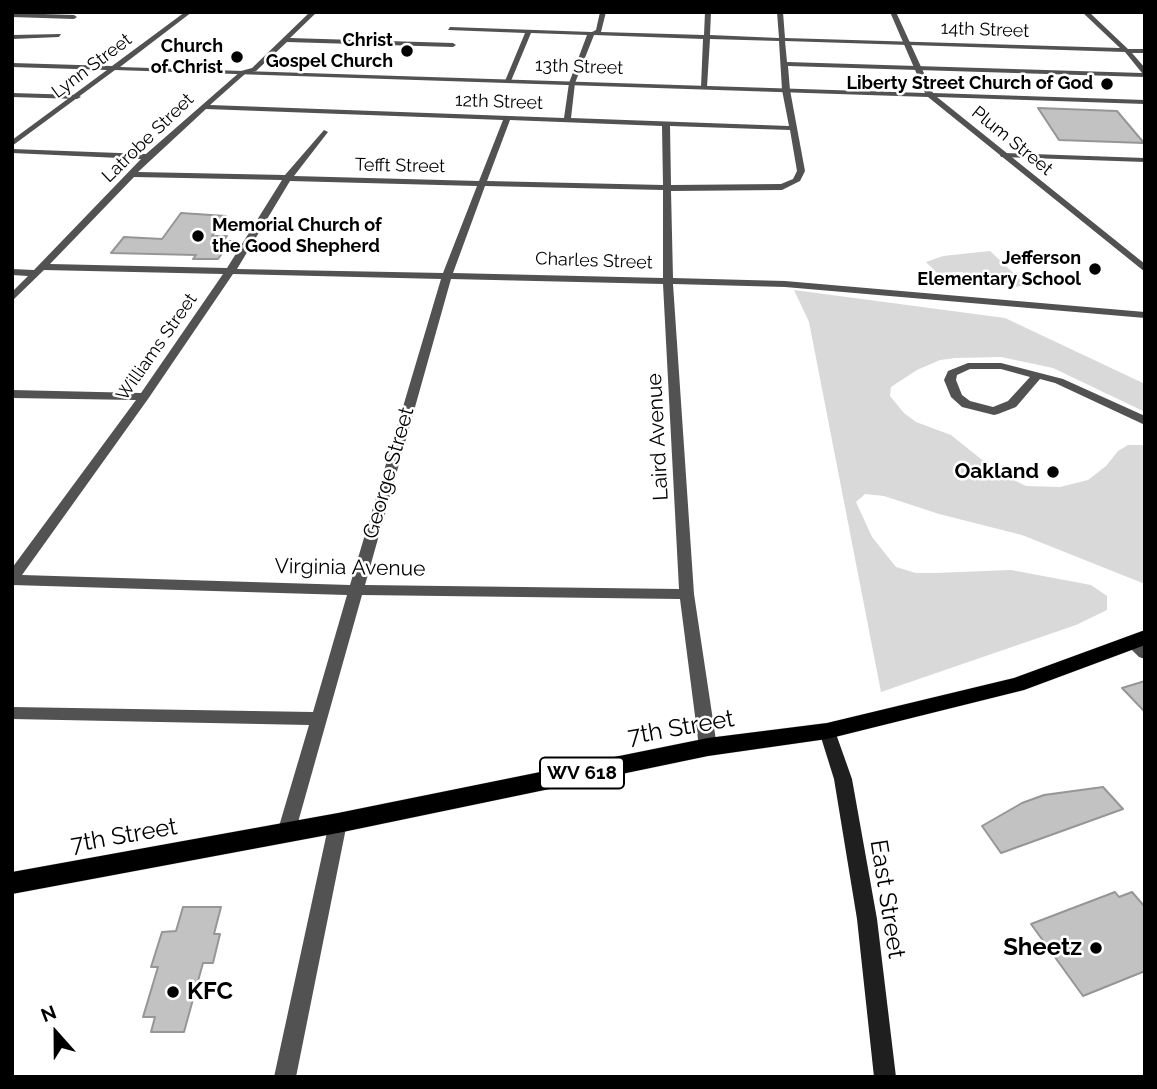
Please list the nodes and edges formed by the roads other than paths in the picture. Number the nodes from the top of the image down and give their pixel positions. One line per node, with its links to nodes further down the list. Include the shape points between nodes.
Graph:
1 (189, 12): 24 (street, Lynn Street)
2 (314, 12): 16 (street, Latrobe Street)
3 (603, 12): 12 (street)
4 (708, 12): 15 (street)
5 (780, 12): 17 (street)
6 (893, 12): 18 (street, Plum Street)
7 (1084, 12): 20 (street)
8 (12, 15): 9 (street)
9 (74, 17)
10 (450, 29): 11 (street, 14th Street)
11 (529, 32): 12 (street, 14th Street); 28 (street)
12 (594, 34): 15 (street, 14th Street); 29 (street)
13 (59, 35): 14 (street)
14 (12, 37)
15 (705, 37): 17 (street, 14th Street); 30 (street)
16 (286, 40): 19 (street); 26 (street, Latrobe Street, via 254,70)
17 (782, 40): 18 (street, 14th Street); 22 (street)
18 (908, 44): 20 (street, 14th Street); 25 (street, Plum Street)
19 (453, 45)
20 (1126, 50): 21 (street, 14th Street); 27 (street)
21 (1145, 51)
22 (784, 64): 25 (street); 31 (street)
23 (12, 65): 24 (street, 13th Street)
24 (116, 68): 26 (street, 13th Street); 34 (street, Lynn Street)
25 (918, 68): 27 (street); 33 (street, Plum Street)
26 (243, 72): 28 (street, 13th Street); 36 (street, Latrobe Street)
27 (1145, 74)
28 (508, 81): 29 (street, 13th Street)
29 (572, 83): 30 (street, 13th Street); 38 (street)
30 (704, 87): 31 (street, 13th Street)
31 (786, 90): 33 (street, 13th Street); 40 (street)
32 (12, 95): 34 (street)
33 (930, 95): 35 (street, 13th Street); 44 (street, Plum Street)
34 (77, 97): 42 (street, Lynn Street)
35 (1145, 102)
36 (204, 107): 37 (street, 12th Street); 45 (street, Latrobe Street)
37 (507, 118): 38 (street, 12th Street); 49 (street, George Street)
38 (567, 120): 39 (street, 12th Street)
39 (666, 124): 40 (street, 12th Street); 50 (street, Laird Avenue)
40 (793, 128): 50 (street, Tefft Street, via 801,171 796,181 782,187)
41 (324, 132): 48 (street, Williams Street)
42 (12, 144)
43 (12, 151): 45 (street)
44 (1004, 155): 46 (street); 51 (street, Plum Street)
45 (148, 157): 47 (street, Latrobe Street)
46 (1145, 160)
47 (132, 174): 48 (street, Tefft Street); 52 (street, Latrobe Street)
48 (286, 180): 49 (street, Tefft Street); 53 (street, Williams Street)
49 (480, 184): 50 (street, Tefft Street); 55 (street, George Street)
50 (667, 188): 56 (street, Laird Avenue)
51 (1145, 269)
52 (39, 270): 53 (street, Charles Street); 54 (street, Charles Street); 57 (street, Latrobe Street)
53 (231, 270): 55 (street, Charles Street); 61 (street, Williams Street)
54 (12, 272)
55 (447, 275): 56 (street, Charles Street); 64 (street, George Street)
56 (668, 281): 58 (street, Charles Street, via 785,284); 65 (street, Laird Avenue)
57 (12, 298)
58 (1145, 315)
59 (1037, 375): 59 (street, via 1001,366 968,366 951,373 950,380 957,397 966,404 994,411 1012,404); 62 (street)
60 (12, 394): 61 (street)
61 (144, 397): 63 (street, Williams Street)
62 (1145, 421)
63 (12, 579): 64 (street, Virginia Avenue)
64 (355, 590): 65 (street, Virginia Avenue); 68 (street, George Street)
65 (687, 594): 70 (street, Laird Avenue)
66 (1141, 644): 69 (main road, 7th Street / WV 618, via 1017,685)
67 (12, 713): 68 (street)
68 (318, 719): 72 (street, George Street)
69 (827, 732): 70 (main road, 7th Street / WV 618); 75 (main road, East Street, via 843,779 867,919)
70 (708, 747): 71 (main road, 7th Street / WV 618)
71 (338, 823): 72 (main road, 7th Street / WV 618); 74 (street)
72 (286, 833): 73 (main road, 7th Street / WV 618)
73 (12, 883)
74 (285, 1077)
75 (884, 1077)

